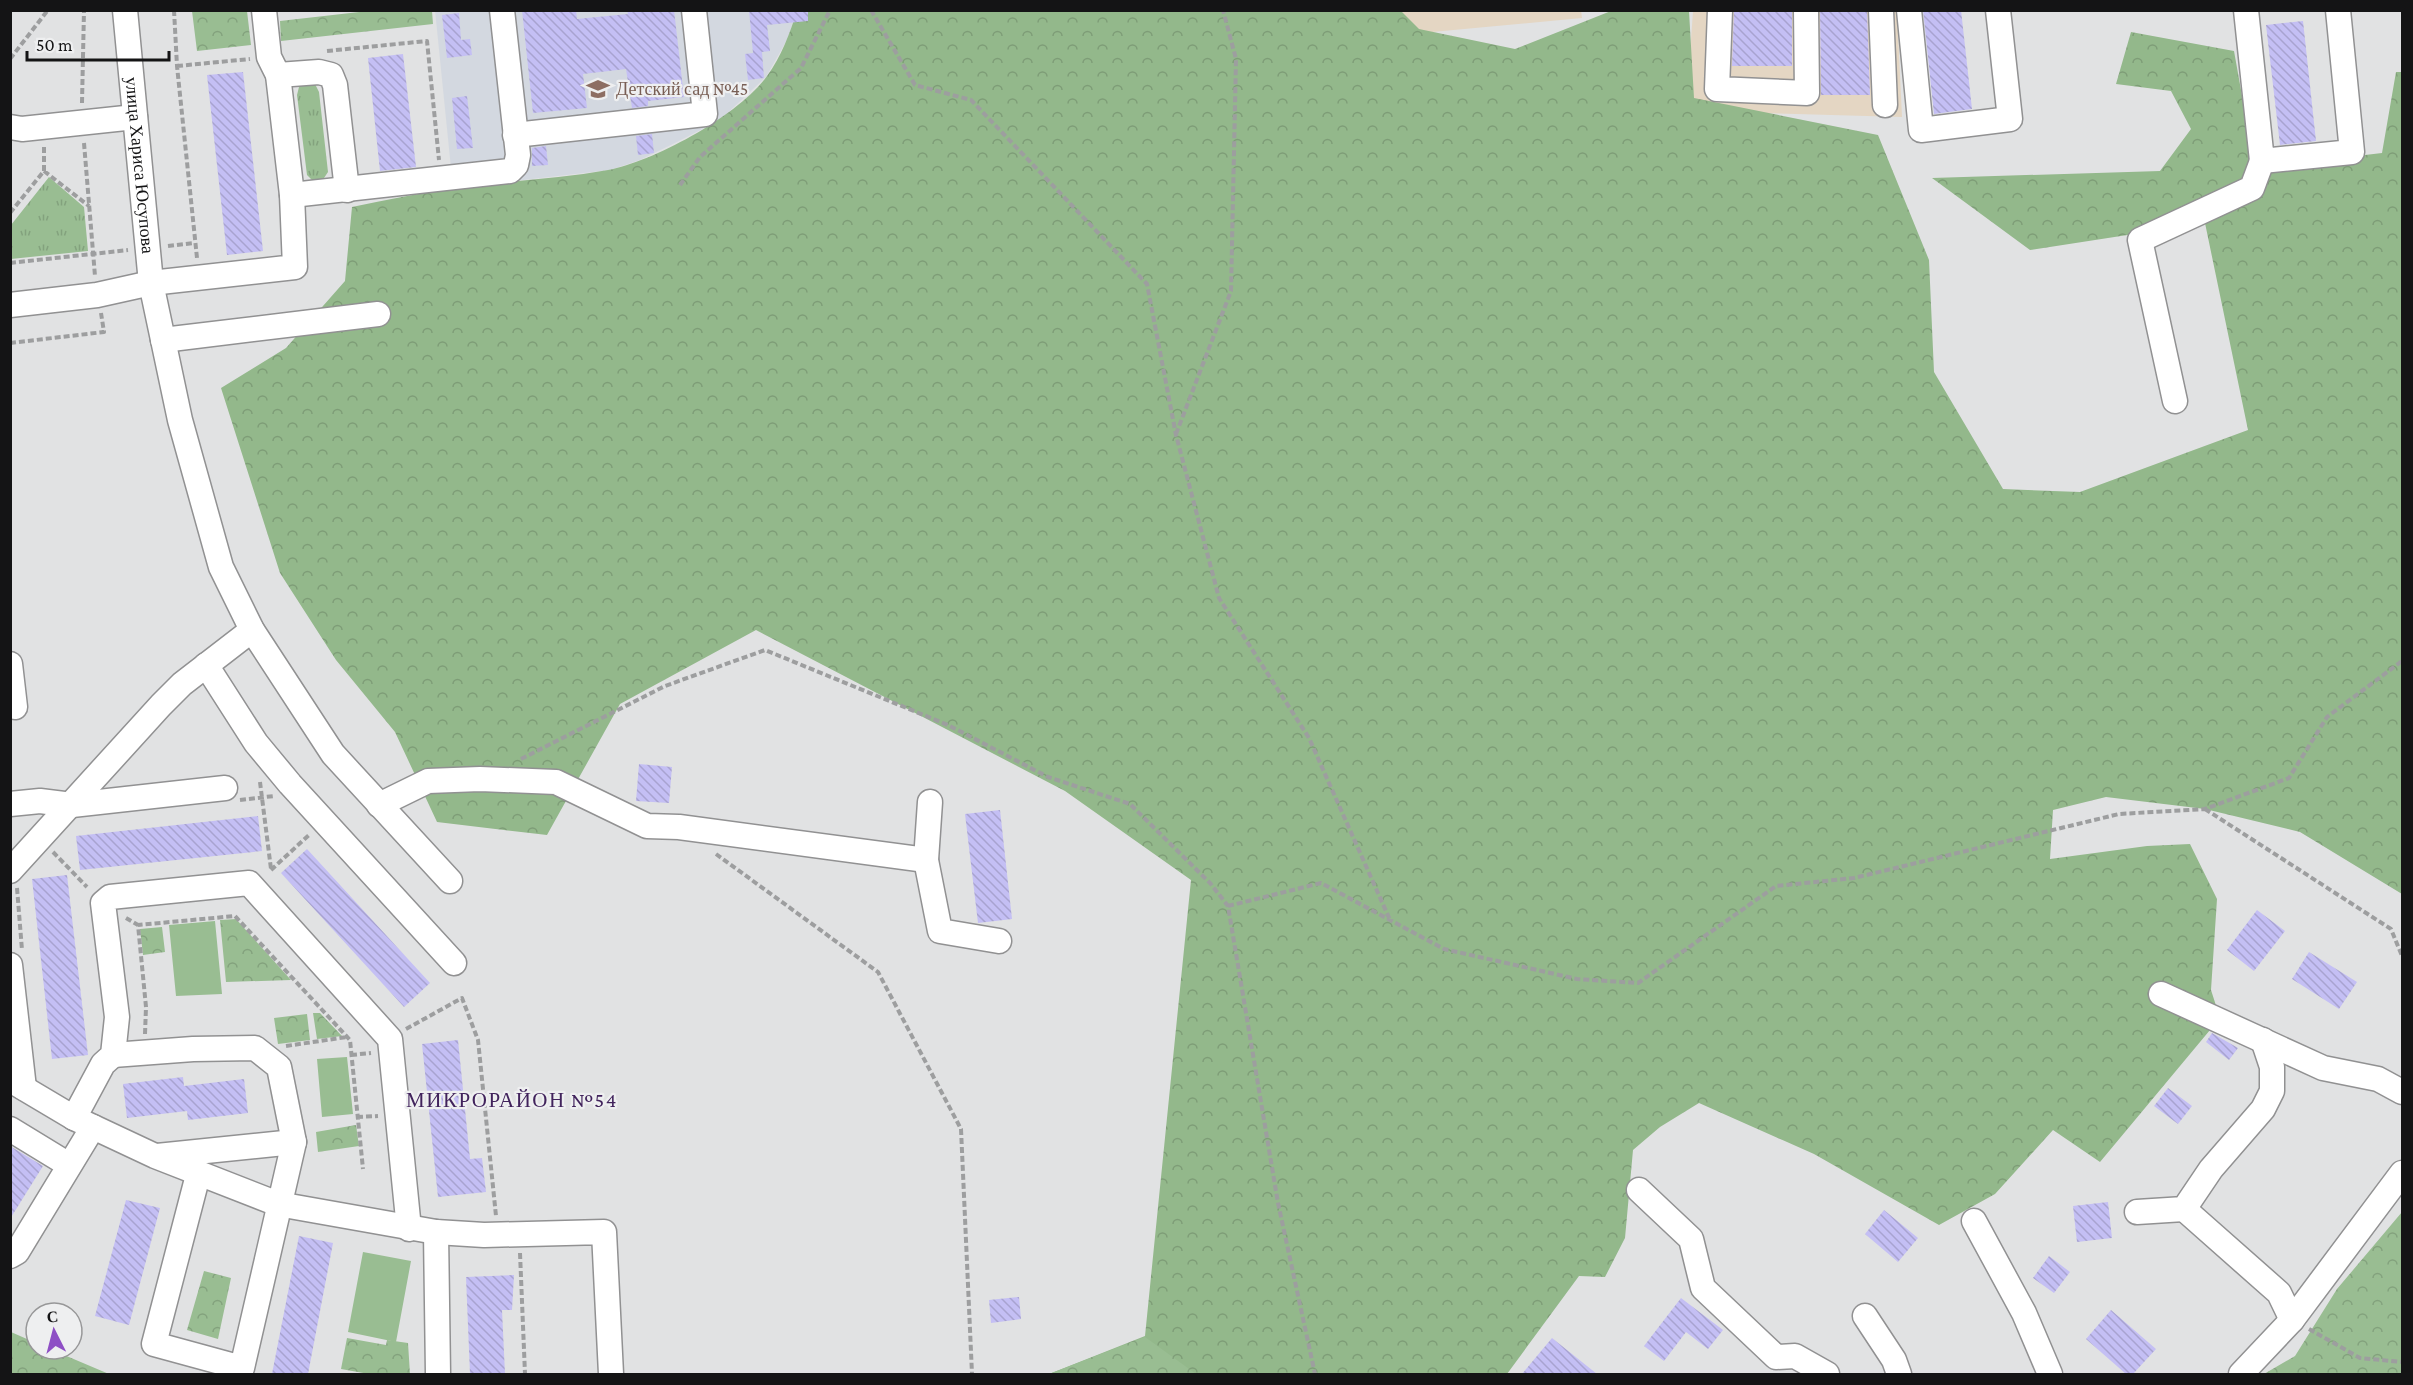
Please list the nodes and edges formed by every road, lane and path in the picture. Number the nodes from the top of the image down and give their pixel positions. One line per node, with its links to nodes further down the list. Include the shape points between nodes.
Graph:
1 (48, 10): 18 (path)
2 (84, 10): 22 (path)
3 (125, 10): 21 (street, улица Хариса Юсупова)
4 (174, 10): 33 (path)
5 (264, 10): 19 (street, via 269,57)
6 (502, 10): 25 (street)
7 (694, 10): 25 (street, via 705,114)
8 (830, 10): 28 (path, via 801,68 700,157)
9 (871, 10): 45 (path, via 915,85 971,100 1147,284)
10 (1223, 10): 45 (path, via 1236,59 1231,291)
11 (1720, 10): 12 (street, via 1717,89 1807,93)
12 (1806, 10)
13 (1881, 10): 20 (street)
14 (1909, 10): 15 (street, via 1921,130 2010,119)
15 (1998, 10)
16 (2246, 10): 26 (street)
17 (2338, 10): 26 (street, via 2352,152)
18 (10, 58)
19 (278, 75): 29 (street, via 331,75); 30 (street)
20 (1885, 105)
21 (135, 117): 22 (street); 34 (street, улица Хариса Юсупова)
22 (82, 123): 24 (street); 31 (path)
23 (10, 127): 24 (street)
24 (44, 127): 27 (path)
25 (515, 135): 29 (street, via 516,165 510,171)
26 (2262, 161): 44 (street, via 2252,188 2140,240)
27 (44, 171): 31 (path); 32 (path)
28 (680, 185)
29 (347, 190): 30 (street)
30 (292, 195): 37 (street, via 295,267)
31 (88, 206): 35 (path)
32 (10, 213)
33 (194, 243): 34 (path); 37 (path)
34 (147, 248): 35 (path); 38 (street, улица Хариса Юсупова)
35 (92, 254): 36 (path); 39 (path)
36 (10, 263)
37 (201, 277): 38 (street)
38 (151, 283): 39 (street); 42 (street, улица Хариса Юсупова)
39 (97, 295): 40 (street); 43 (path, via 104,332)
40 (10, 305)
41 (378, 314): 42 (street)
42 (163, 340): 46 (street, улица Хариса Юсупова, via 180,420 221,567)
43 (10, 343)
44 (2175, 401)
45 (1176, 435): 69 (path, via 1219,598 1309,738)
46 (252, 630): 49 (street); 57 (street, улица Хариса Юсупова, via 333,754)
47 (2403, 661): 58 (path, via 2327,717 2289,778)
48 (10, 663): 50 (street)
49 (206, 666): 56 (street, via 182,684 130,737); 59 (street, via 256,742)
50 (15, 707)
51 (510, 764): 68 (path, via 665,686 765,650 948,724 1048,777 1130,804)
52 (260, 776): 62 (path)
53 (225, 788): 56 (street)
54 (930, 802): 61 (street)
55 (10, 804): 56 (street, via 40,801)
56 (72, 805): 63 (street)
57 (379, 805): 61 (street, via 428,781 556,782 647,826); 64 (street, улица Хариса Юсупова)
58 (2205, 808): 69 (path, via 2120,814 1854,878 1776,886 1638,982 1577,979 1444,949); 71 (path, via 2391,929)
59 (324, 822): 62 (path); 72 (street)
60 (708, 848): 106 (path, via 878,972 961,1129)
61 (926, 860): 70 (street, via 940,931)
62 (271, 869): 66 (path)
63 (10, 871)
64 (450, 881)
65 (98, 885): 67 (path, via 87,886)
66 (252, 886): 76 (street); 79 (street, via 249,883 110,897 103,903 117,1017)
67 (88, 897)
68 (1228, 906): 69 (path, via 1320,883); 107 (path, via 1278,1203)
69 (1391, 921)
70 (999, 941)
71 (2403, 956)
72 (454, 963)
73 (10, 965): 81 (street)
74 (2161, 994): 77 (street)
75 (348, 1037): 78 (path, via 235,916 138,925 146,1007); 80 (path, via 278,1047); 88 (path)
76 (390, 1039): 96 (street); 98 (path, via 462,998 478,1040)
77 (2263, 1041): 82 (street, via 2323,1068 2378,1078); 93 (street, via 2272,1066 2272,1091 2263,1109 2211,1169)
78 (145, 1053): 79 (street); 80 (street, via 255,1048)
79 (113, 1055): 83 (street, via 103,1064)
80 (268, 1057): 85 (street, via 279,1066)
81 (17, 1084): 83 (street)
82 (2403, 1092)
83 (84, 1122): 86 (street); 87 (street)
84 (10, 1130): 87 (street)
85 (294, 1142): 86 (street); 92 (street)
86 (155, 1156): 90 (street)
87 (69, 1166): 99 (street)
88 (363, 1169)
89 (2403, 1173): 101 (street)
90 (198, 1174): 92 (street); 92 (street, via 154,1344 243,1368)
91 (1639, 1190): 108 (street, via 1691,1239 1703,1288 1776,1357 1795,1356)
92 (278, 1204): 96 (street)
93 (2184, 1209): 94 (street); 101 (street, via 2279,1293)
94 (2137, 1212)
95 (1974, 1221): 110 (street, via 2024,1313)
96 (409, 1229): 97 (street)
97 (435, 1232): 98 (street); 103 (street)
98 (509, 1234): 104 (path); 105 (street, via 604,1232)
99 (10, 1256)
100 (1865, 1316): 109 (street)
101 (2292, 1320): 102 (path, via 2360,1358); 111 (street)
102 (2403, 1362)
103 (438, 1374)
104 (525, 1374)
105 (611, 1374)
106 (972, 1374)
107 (1315, 1374)
108 (1827, 1374)
109 (1899, 1374)
110 (2050, 1374)
111 (2241, 1374)

